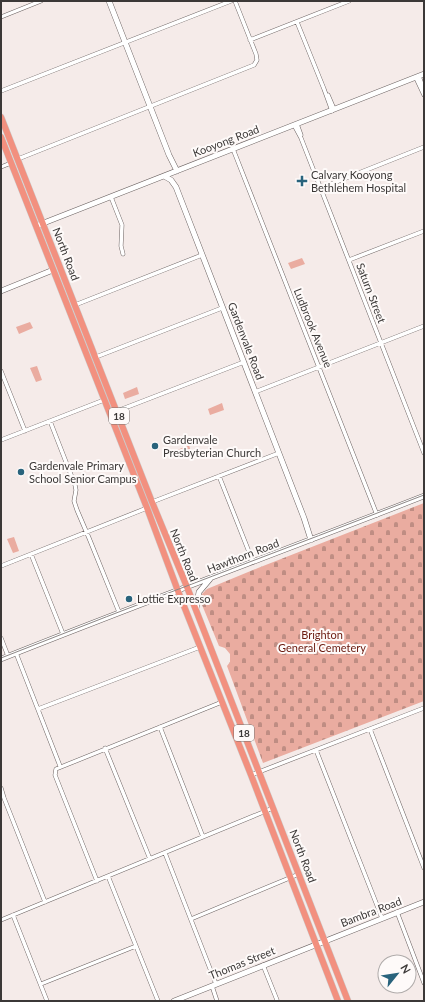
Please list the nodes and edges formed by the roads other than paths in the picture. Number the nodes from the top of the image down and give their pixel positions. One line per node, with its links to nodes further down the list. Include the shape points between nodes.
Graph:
1 (41, 1): 6 (street)
2 (109, 1): 9 (street)
3 (231, 1): 9 (street)
4 (235, 1): 8 (street)
5 (349, 1): 7 (street)
6 (1, 17)
7 (297, 22): 8 (street); 15 (street)
8 (250, 40): 14 (street, via 256,54 256,62 250,68)
9 (125, 42): 12 (street); 14 (street)
10 (420, 76): 11 (street); 13 (street); 15 (street, Kooyong Road)
11 (424, 90)
12 (1, 91)
13 (424, 95)
14 (150, 107): 21 (street); 24 (street)
15 (333, 110): 17 (street, Kooyong Road)
16 (1, 117): 21 (highway, North Road / 18)
17 (296, 125): 20 (street, Kooyong Road); 26 (street, Saturn Street)
18 (1, 137): 22 (highway, North Road / 18)
19 (424, 147): 26 (street)
20 (233, 149): 24 (street, Kooyong Road); 44 (street, Ludbrook Avenue)
21 (18, 159): 28 (highway, North Road / 18)
22 (11, 163): 23 (street); 29 (highway, North Road / 18)
23 (1, 167)
24 (175, 172): 25 (street, Kooyong Road)
25 (164, 176): 27 (street, Kooyong Road); 32 (street, Gardenvale Road, via 176,187)
26 (321, 188): 33 (street, Saturn Street)
27 (111, 197): 28 (street, Kooyong Road); 31 (street, via 122,226)
28 (43, 223): 29 (street, Kooyong Road); 36 (highway, North Road / 18)
29 (36, 226): 34 (highway, North Road / 18)
30 (424, 231): 33 (street)
31 (123, 254)
32 (202, 255): 36 (street); 37 (street, Gardenvale Road)
33 (349, 260): 41 (street, Saturn Street)
34 (53, 270): 35 (street); 40 (highway, North Road / 18)
35 (1, 291)
36 (75, 305): 39 (highway, North Road / 18)
37 (222, 308): 42 (street); 43 (street, Gardenvale Road)
38 (424, 326): 41 (street)
39 (86, 331): 40 (highway); 42 (highway, North Road / 18)
40 (78, 334): 47 (highway, North Road / 18)
41 (381, 343): 44 (street); 53 (street, Saturn Street)
42 (96, 357): 48 (highway, North Road / 18)
43 (244, 362): 46 (street, Gardenvale Road); 48 (street)
44 (319, 367): 46 (street); 58 (street, Ludbrook Avenue)
45 (1, 370): 50 (street)
46 (255, 392): 52 (street, Gardenvale Road)
47 (104, 400): 49 (street); 57 (highway, North Road / 18)
48 (117, 411): 56 (highway, North Road / 18)
49 (50, 421): 50 (street); 59 (street, via 75,485 74,504)
50 (25, 431): 51 (street)
51 (1, 440)
52 (279, 453): 54 (street); 60 (street, Gardenvale Road)
53 (424, 453)
54 (219, 476): 56 (street); 63 (street)
55 (424, 496): 58 (street, Hawthorn Road)
56 (152, 502): 62 (highway, North Road / 18)
57 (147, 508): 59 (street); 64 (highway, North Road / 18)
58 (377, 515): 60 (street, Hawthorn Road)
59 (86, 532): 61 (street); 70 (street)
60 (313, 539): 63 (street, Hawthorn Road)
61 (31, 554): 65 (street); 71 (street)
62 (177, 562): 64 (highway); 67 (highway, North Road / 18)
63 (253, 563): 66 (street, Hawthorn Road)
64 (168, 565): 68 (highway, North Road / 18)
65 (1, 566)
66 (211, 578): 67 (street, Hawthorn Road); 69 (street, via 199,592)
67 (187, 588): 68 (street, Hawthorn Road); 69 (highway, North Road / 18)
68 (178, 590): 70 (street, Hawthorn Road); 73 (highway, North Road / 18)
69 (196, 610): 85 (highway, North Road / 18)
70 (119, 612): 71 (street, Hawthorn Road)
71 (63, 634): 74 (street, Hawthorn Road)
72 (1, 638): 75 (street)
73 (200, 646): 77 (highway, North Road / 18); 78 (street)
74 (16, 653): 75 (street, Hawthorn Road); 78 (street)
75 (8, 656): 76 (street, Hawthorn Road)
76 (1, 659)
77 (222, 702): 80 (street); 86 (highway, North Road / 18)
78 (38, 709): 84 (street)
79 (424, 709): 81 (street)
80 (160, 727): 82 (street); 90 (street)
81 (370, 729): 83 (street); 93 (street)
82 (106, 748): 84 (street); 92 (street)
83 (316, 750): 85 (street); 104 (street)
84 (60, 766): 97 (street, via 56,769 55,775)
85 (259, 772): 86 (street); 88 (highway, North Road / 18)
86 (251, 775): 89 (highway, North Road / 18)
87 (1, 788): 98 (street)
88 (273, 808): 89 (street); 94 (highway, North Road / 18)
89 (266, 812): 90 (street); 96 (highway, North Road / 18)
90 (203, 837): 91 (street)
91 (165, 853): 92 (street); 105 (street)
92 (150, 859): 95 (street)
93 (424, 868)
94 (299, 874): 96 (street); 100 (highway, North Road / 18)
95 (108, 876): 97 (street); 109 (street)
96 (291, 878): 101 (highway, North Road / 18); 105 (street)
97 (97, 881): 98 (street)
98 (45, 902): 103 (street)
99 (424, 902): 102 (street, Bambra Road)
100 (311, 905): 101 (highway); 107 (highway, North Road / 18)
101 (303, 908): 108 (highway, North Road / 18)
102 (397, 912): 104 (street, Bambra Road); 111 (street)
103 (13, 915): 106 (street); 112 (street)
104 (382, 918): 107 (street, Bambra Road)
105 (191, 919): 113 (street)
106 (1, 920)
107 (326, 940): 108 (street, Bambra Road); 120 (highway, North Road / 18)
108 (316, 944): 110 (street, Thomas Street); 119 (highway, North Road / 18)
109 (136, 946): 112 (street); 117 (street)
110 (263, 965): 113 (street, Thomas Street); 115 (street)
111 (424, 983)
112 (41, 984): 116 (street)
113 (214, 985): 114 (street, Thomas Street); 118 (street)
114 (178, 1000)
115 (277, 1000)
116 (47, 1001)
117 (158, 1001)
118 (218, 1001)
119 (338, 1001)
120 (348, 1001)

